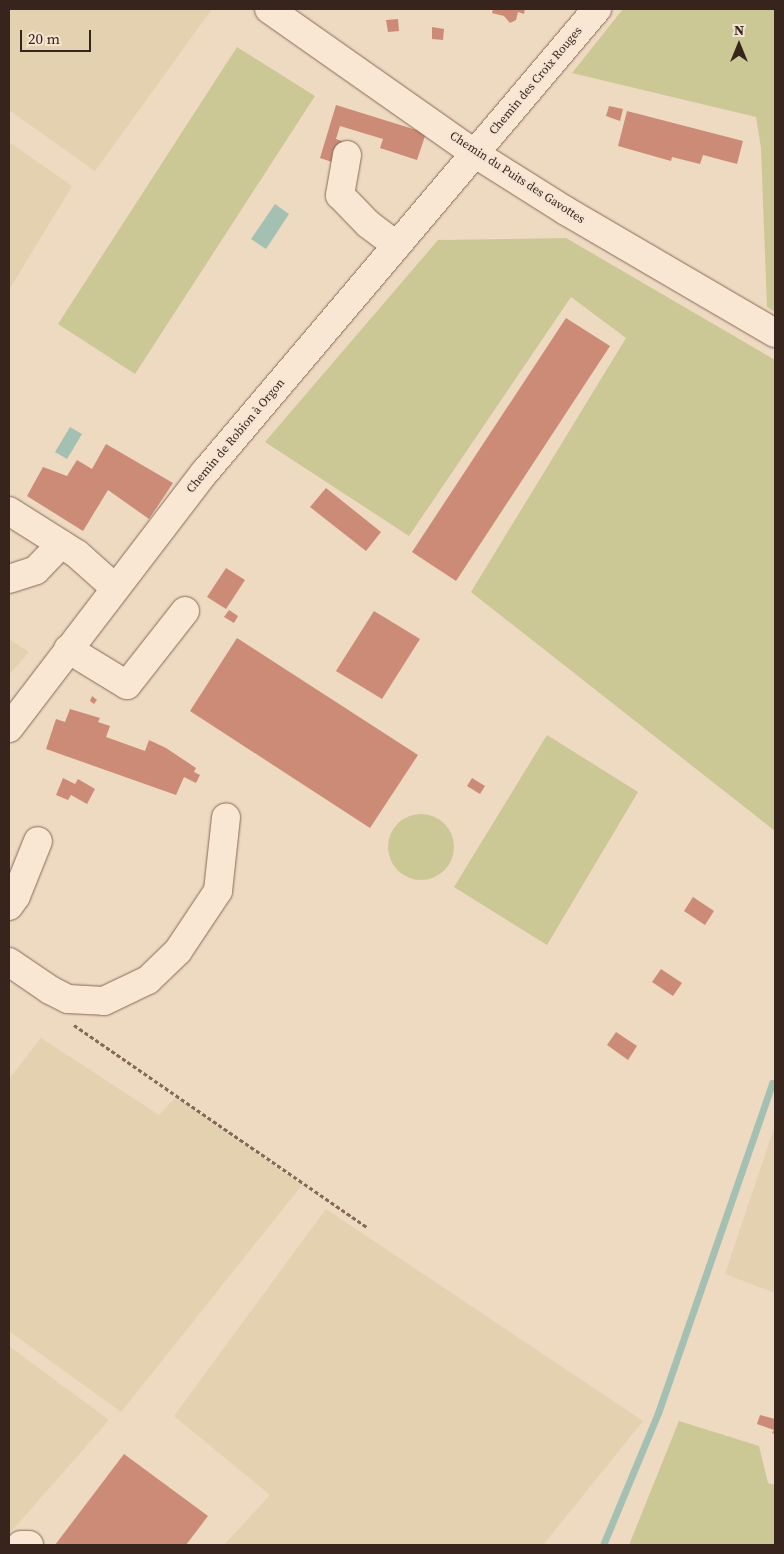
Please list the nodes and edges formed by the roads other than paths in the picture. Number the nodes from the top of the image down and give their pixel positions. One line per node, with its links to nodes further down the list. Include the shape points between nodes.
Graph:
1 (269, 9): 3 (street, Chemin du Puits des Gavottes)
2 (598, 9): 3 (street, Chemin des Croix Rouges)
3 (474, 153): 5 (street, Chemin de Robion à Orgon); 6 (street, Chemin du Puits des Gavottes, via 566,211)
4 (347, 155): 5 (street, via 340,195 368,224)
5 (397, 246): 10 (street, Chemin de Robion à Orgon, via 205,472)
6 (775, 333)
7 (9, 511): 8 (street)
8 (61, 544): 9 (street, via 36,570); 10 (street)
9 (9, 579)
10 (115, 588): 12 (street, Chemin de Robion à Orgon)
11 (185, 611): 12 (street, via 127,685)
12 (68, 649): 13 (street, Chemin de Robion à Orgon)
13 (9, 728)
14 (226, 817): 17 (street, via 218,891 178,951 148,980 104,1001 68,999)
15 (38, 841): 16 (street)
16 (9, 906)
17 (9, 962)
18 (21, 1545): 19 (street)
19 (29, 1545)

